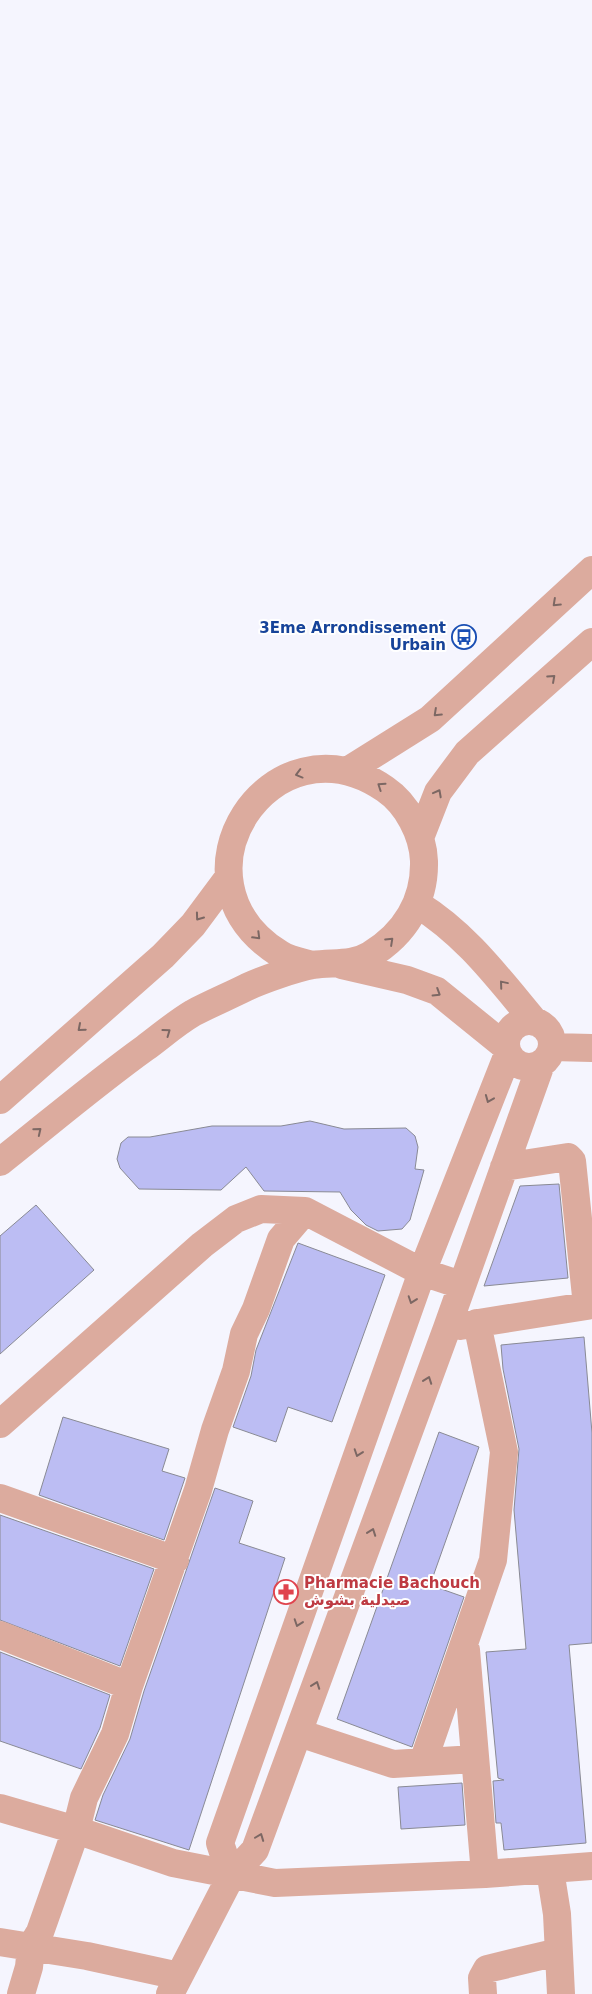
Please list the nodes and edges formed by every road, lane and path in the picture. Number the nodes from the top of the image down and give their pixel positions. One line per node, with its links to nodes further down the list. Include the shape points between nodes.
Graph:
1 (592, 570): 3 (street, one-way to 3, via 430,719)
2 (592, 642): 4 (street, one-way to 2, via 438,792 467,753)
3 (347, 771): 4 (street, one-way to 3, via 409,814 393,794 371,780); 5 (street, one-way to 5, via 321,769 295,774 271,786 252,804 237,826 229,851)
4 (420, 838): 6 (street, via 424,859)
5 (228, 878): 7 (street, one-way to 7, via 237,909 256,936 282,955); 13 (street, one-way to 13, via 194,925 163,956)
6 (417, 904): 8 (street, one-way to 6, via 365,958 387,945 405,926); 9 (street, one-way to 6, via 472,947 443,920)
7 (312, 965): 8 (street); 14 (street, one-way to 7, via 104,1078 192,1014 250,986)
8 (340, 965): 11 (street, one-way to 11, via 407,980 436,991)
9 (535, 1022): 11 (street, via 520,1023 514,1027 509,1033); 12 (street, via 550,1033)
10 (592, 1048): 12 (street)
11 (507, 1050): 12 (street, via 512,1061 526,1068); 17 (street, one-way to 17)
12 (546, 1056): 15 (street)
13 (0, 1100)
14 (0, 1162)
15 (504, 1167): 18 (street); 19 (street, via 568,1157 572,1161)
16 (305, 1212): 17 (street); 22 (street, via 261,1209 236,1219 202,1245); 24 (street, via 281,1239 244,1334 236,1371)
17 (422, 1272): 18 (street); 36 (street, one-way to 36, via 220,1843)
18 (461, 1285): 21 (street)
19 (590, 1306): 20 (street)
20 (477, 1323): 21 (street); 26 (street, via 504,1452 493,1560)
21 (447, 1328): 28 (street, one-way to 21)
22 (0, 1424)
23 (0, 1498): 24 (street)
24 (175, 1560): 27 (street)
25 (0, 1636): 27 (street)
26 (465, 1641): 29 (street); 30 (street)
27 (129, 1686): 32 (street, via 115,1734 84,1798)
28 (299, 1733): 30 (street, via 393,1764); 36 (street, one-way to 28, via 255,1850)
29 (475, 1759): 30 (street); 35 (street)
30 (423, 1762)
31 (0, 1808): 32 (street)
32 (76, 1830): 36 (street, via 173,1863); 38 (street, via 40,1932)
33 (592, 1866): 34 (street)
34 (550, 1870): 35 (street); 39 (street, via 557,1914)
35 (485, 1874): 36 (street, via 276,1883)
36 (231, 1876): 40 (street)
37 (0, 1942): 38 (street)
38 (31, 1947): 40 (street); 41 (street)
39 (558, 1952): 42 (street, via 488,1969 482,1978); 43 (street)
40 (175, 1985)
41 (21, 1994)
42 (483, 1994)
43 (561, 1994)

